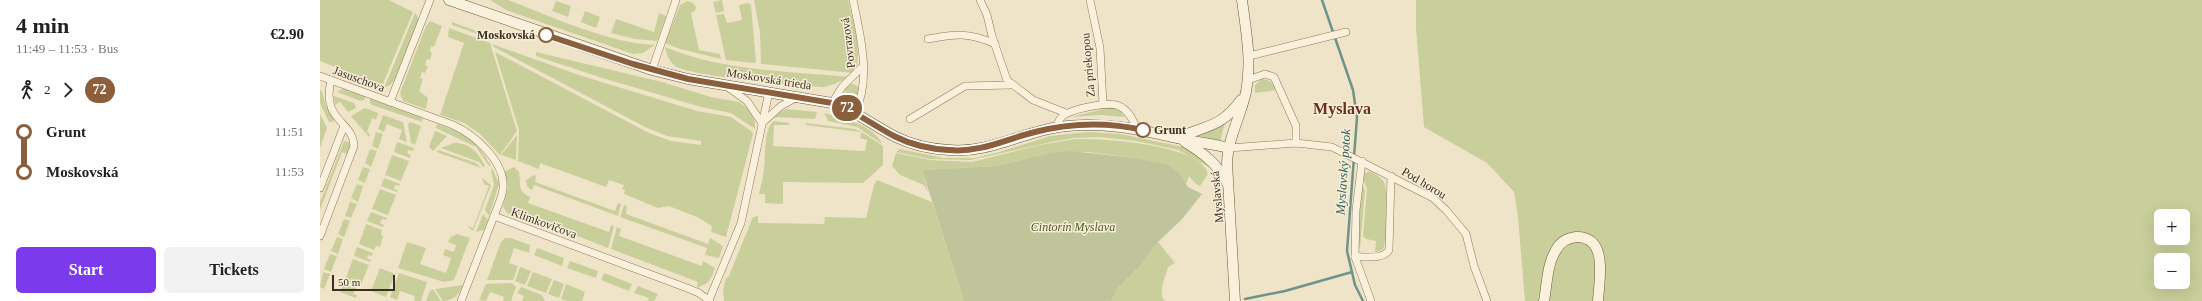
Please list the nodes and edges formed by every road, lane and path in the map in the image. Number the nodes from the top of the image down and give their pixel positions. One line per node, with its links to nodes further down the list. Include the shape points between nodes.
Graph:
1 (430, 0): 22 (street)
2 (449, 0): 13 (street, Moskovská trieda)
3 (676, 0): 13 (street)
4 (853, 0): 12 (street, Povrazová, via 859,27)
5 (980, 0): 10 (street, via 987,15)
6 (1090, 0): 24 (street, Za priekopou, via 1100,48)
7 (1242, 0): 11 (street, Myslavská)
8 (1346, 32): 11 (street)
9 (928, 39): 10 (street, via 973,35)
10 (994, 44): 17 (street, via 1007,80)
11 (1249, 56): 16 (street, Myslavská)
12 (862, 67): 23 (street, via 842,87); 25 (street, Povrazová, via 862,96)
13 (652, 70): 18 (street, Moskovská trieda)
14 (320, 76): 15 (street, Jasuschova)
15 (331, 80): 22 (street, Jasuschova); 29 (street, via 329,103)
16 (1248, 80): 20 (street, Myslavská); 33 (street, via 1264,74 1274,77 1296,126)
17 (1012, 85): 26 (street, via 1032,100); 27 (street, via 965,86)
18 (726, 86): 19 (street, Moskovská trieda); 28 (street, via 747,101)
19 (769, 92): 21 (street, Moskovská trieda); 28 (street, Klimkovičova)
20 (1245, 93): 32 (street, Myslavská, via 1234,110 1222,121); 34 (street, Myslavská)
21 (797, 96): 23 (street, Moskovská trieda); 28 (street, via 781,106)
22 (390, 102): 39 (street, Klimkovičova, via 462,129 485,147 503,183)
23 (832, 103): 25 (street, Moskovská trieda)
24 (1103, 104): 26 (street); 31 (street, via 1117,105 1125,109)
25 (855, 112): 30 (street, Moskovská trieda, via 896,137 915,145 950,151 982,148 1034,132)
26 (1066, 113): 30 (street, via 1059,119)
27 (910, 119)
28 (762, 124): 43 (street, Klimkovičova, via 741,223)
29 (344, 126): 37 (street); 40 (street, via 352,139 353,150)
30 (1057, 128): 31 (street, Moskovská trieda, via 1097,124)
31 (1136, 128): 32 (street, Moskovská trieda)
32 (1178, 138): 34 (street, Moskovská trieda); 38 (street, Moskovská trieda, via 1212,161)
33 (1296, 143): 34 (street, Pod horou); 35 (street, Pod horou, via 1332,147)
34 (1229, 148): 38 (street, Myslavská, via 1227,168)
35 (1360, 160): 36 (street, Pod horou); 41 (street)
36 (1391, 176): 41 (street, via 1389,250 1380,256); 46 (street, Pod horou, via 1441,204 1466,234)
37 (320, 188)
38 (1230, 192): 44 (street, Myslavská)
39 (494, 216): 42 (street); 43 (street, Klimkovičova, via 692,290)
40 (320, 236)
41 (1355, 257): 45 (street)
42 (462, 301)
43 (710, 301)
44 (1235, 301)
45 (1371, 301)
46 (1487, 301)
47 (1544, 301): 48 (street, via 1549,269 1556,250 1567,240 1578,237 1591,241 1598,249)
48 (1598, 301)

